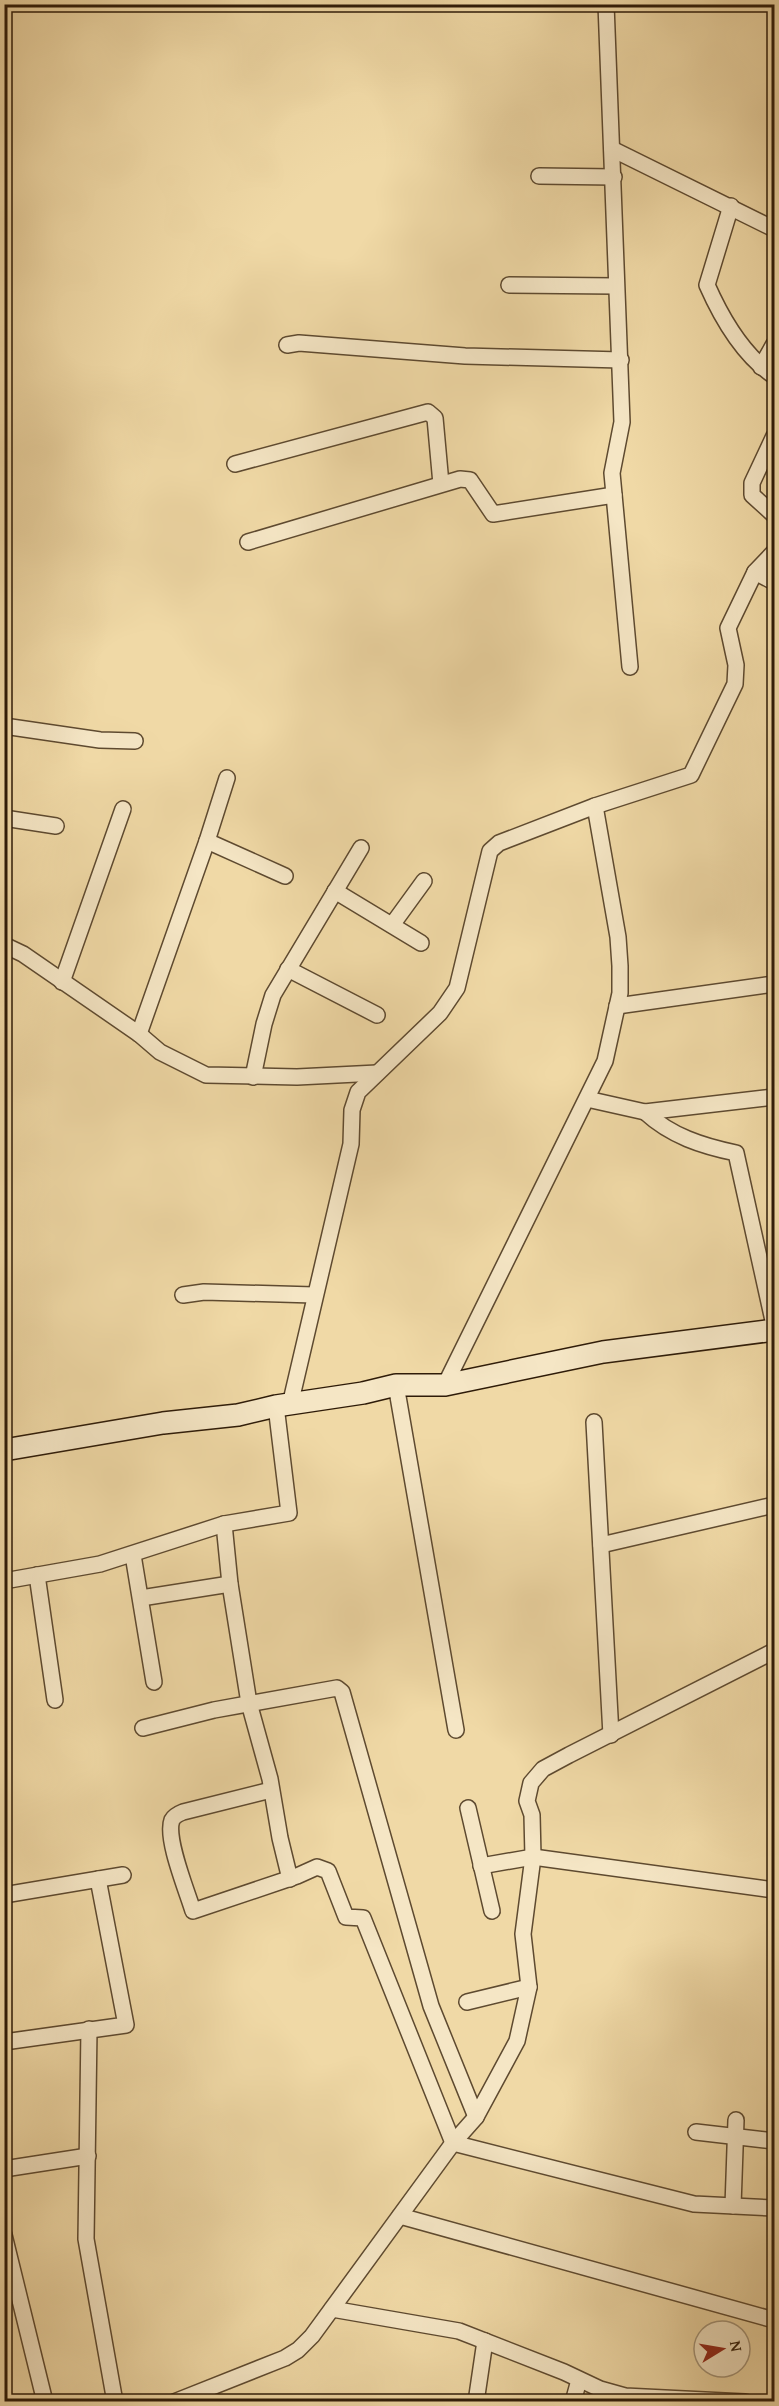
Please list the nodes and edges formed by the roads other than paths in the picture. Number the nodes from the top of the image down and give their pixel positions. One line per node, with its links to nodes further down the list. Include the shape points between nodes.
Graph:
1 (606, 4): 2 (street)
2 (612, 149): 4 (street); 5 (street)
3 (539, 176): 4 (street)
4 (614, 177): 8 (street)
5 (731, 206): 6 (street); 12 (street, via 707,285 743,347)
6 (774, 229)
7 (509, 285): 8 (street)
8 (616, 286): 11 (street)
9 (774, 344): 12 (street)
10 (286, 345): 11 (street)
11 (621, 360): 17 (street, via 622,422 612,472)
12 (760, 367): 13 (street)
13 (774, 376)
14 (774, 436): 18 (street, via 752,483 752,495)
15 (235, 464): 16 (street, via 428,412 435,418)
16 (441, 484): 17 (street, via 470,480 493,514); 19 (street)
17 (614, 495): 23 (street)
18 (774, 515)
19 (248, 542)
20 (774, 552): 21 (street)
21 (755, 572): 22 (street); 27 (street, via 728,628 736,665 735,684 691,775)
22 (774, 582)
23 (630, 667)
24 (4, 726): 25 (street, via 99,740)
25 (135, 741)
26 (226, 778): 31 (street)
27 (595, 806): 42 (street, via 618,937); 45 (street, via 499,843 490,851 457,988 440,1013)
28 (123, 809): 40 (street)
29 (4, 818): 30 (street)
30 (56, 826)
31 (207, 841): 33 (street); 44 (street)
32 (361, 848): 35 (street)
33 (285, 876)
34 (424, 881): 36 (street)
35 (335, 891): 36 (street); 39 (street)
36 (392, 925): 37 (street)
37 (421, 943)
38 (4, 945): 40 (street)
39 (288, 969): 43 (street); 46 (street, via 273,995)
40 (62, 982): 44 (street)
41 (774, 984): 42 (street)
42 (617, 1006): 48 (street, via 605,1061)
43 (378, 1015)
44 (139, 1034): 46 (street, via 160,1052 194,1071)
45 (377, 1073): 46 (street); 51 (street, via 358,1092 352,1110 351,1144)
46 (253, 1077)
47 (774, 1096): 49 (street)
48 (587, 1099): 49 (street); 54 (street)
49 (645, 1112): 52 (street, via 657,1124 683,1138 736,1153)
50 (183, 1294): 51 (street)
51 (314, 1295): 55 (street)
52 (774, 1328): 54 (street, via 603,1352)
53 (396, 1385): 54 (street); 55 (street); 71 (street)
54 (445, 1385)
55 (283, 1406): 57 (street); 59 (street, via 289,1513)
56 (594, 1422): 60 (street)
57 (4, 1450)
58 (774, 1505): 60 (street)
59 (224, 1524): 61 (street); 64 (street)
60 (601, 1545): 72 (street)
61 (134, 1555): 62 (street); 65 (street)
62 (37, 1575): 63 (street); 68 (street)
63 (4, 1581)
64 (230, 1584): 65 (street); 69 (street)
65 (141, 1598): 67 (street)
66 (774, 1651): 72 (street)
67 (154, 1682)
68 (55, 1700)
69 (249, 1703): 70 (street); 73 (street); 87 (street, via 337,1688 342,1692 431,2006)
70 (144, 1728)
71 (456, 1730)
72 (611, 1734): 75 (street, via 543,1769 531,1783 527,1801 532,1815)
73 (272, 1790): 79 (street); 79 (street, via 176,1815 171,1822 171,1838 193,1911)
74 (468, 1808): 76 (street)
75 (533, 1857): 76 (street); 80 (street); 83 (street, via 523,1934)
76 (482, 1866): 82 (street)
77 (123, 1875): 78 (street)
78 (98, 1879): 81 (street); 85 (street, via 126,2025)
79 (290, 1879): 92 (street, via 317,1867 328,1871 346,1917 363,1918)
80 (774, 1890)
81 (4, 1895)
82 (492, 1911)
83 (529, 1987): 84 (street); 87 (street, via 517,2041)
84 (467, 2002)
85 (89, 2029): 86 (street); 93 (street)
86 (4, 2042)
87 (476, 2117): 92 (street)
88 (736, 2120): 90 (street)
89 (696, 2132): 90 (street)
90 (735, 2137): 91 (street); 95 (street)
91 (774, 2141)
92 (453, 2143): 95 (street, via 671,2199); 97 (street)
93 (88, 2156): 94 (street); 104 (street, via 86,2239)
94 (4, 2169)
95 (733, 2206): 96 (street)
96 (774, 2208)
97 (400, 2216): 99 (street); 100 (street)
98 (4, 2235): 103 (street)
99 (332, 2309): 101 (street, via 459,2331); 105 (street, via 298,2350 285,2358)
100 (774, 2320)
101 (485, 2342): 102 (street); 106 (street)
102 (579, 2380): 107 (street); 108 (street, via 625,2396)
103 (45, 2402)
104 (116, 2402)
105 (174, 2402)
106 (476, 2402)
107 (573, 2402)
108 (745, 2402)

